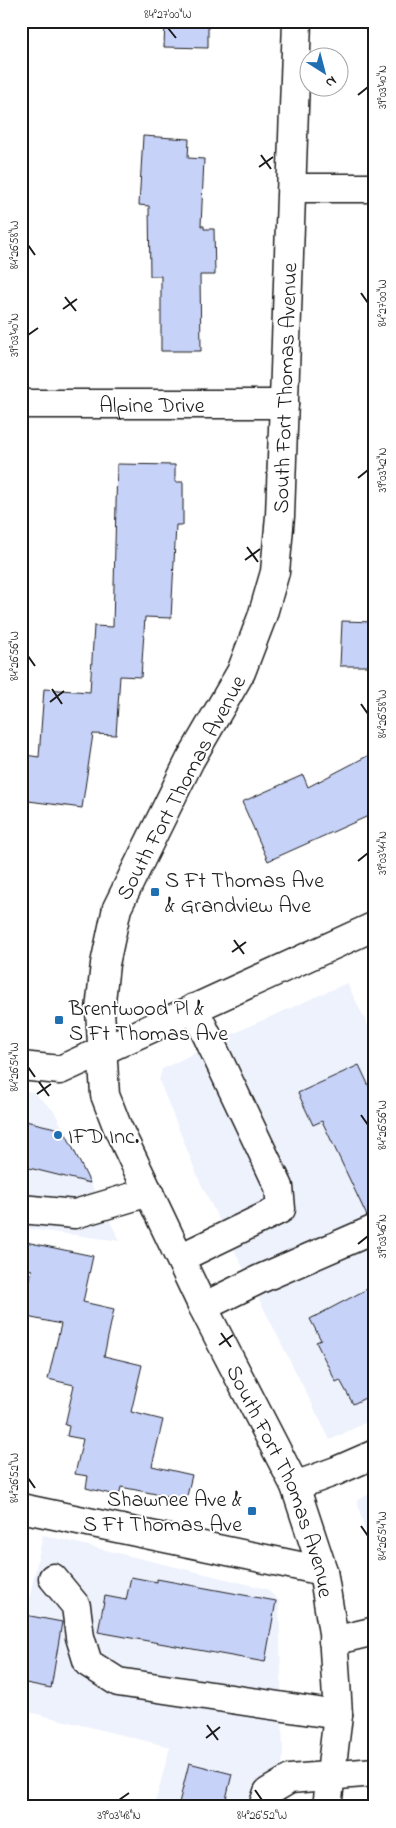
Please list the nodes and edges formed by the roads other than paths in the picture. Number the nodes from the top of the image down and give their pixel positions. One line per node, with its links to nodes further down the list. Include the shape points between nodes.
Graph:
1 (297, 21): 2 (main road, South Fort Thomas Avenue)
2 (292, 188): 3 (main road); 5 (main road, South Fort Thomas Avenue)
3 (375, 188)
4 (21, 404): 5 (main road, Alpine Drive)
5 (284, 404): 8 (main road, South Fort Thomas Avenue, via 275,572 241,672 190,760 117,908 105,964 100,1010)
6 (375, 926): 7 (main road)
7 (194, 1008): 8 (main road); 13 (main road, via 279,1187 281,1209)
8 (102, 1051): 9 (main road, via 60,1070); 10 (main road, South Fort Thomas Avenue, via 105,1095)
9 (21, 1066)
10 (148, 1192): 11 (main road, via 75,1214); 13 (main road, South Fort Thomas Avenue)
11 (21, 1209)
12 (375, 1229): 14 (main road)
13 (180, 1258): 14 (main road, South Fort Thomas Avenue)
14 (203, 1307): 16 (main road, South Fort Thomas Avenue)
15 (375, 1454): 16 (main road)
16 (295, 1486): 18 (main road, South Fort Thomas Avenue)
17 (21, 1508): 18 (main road)
18 (323, 1571): 21 (main road, South Fort Thomas Avenue)
19 (53, 1578): 22 (main road, via 76,1606 88,1663 118,1682)
20 (375, 1631): 21 (main road)
21 (333, 1641): 22 (main road, South Fort Thomas Avenue)
22 (338, 1715): 24 (main road, South Fort Thomas Avenue)
23 (375, 1772): 24 (main road)
24 (332, 1776): 25 (main road, via 290,1779 268,1792); 26 (main road, South Fort Thomas Avenue)
25 (263, 1807)
26 (327, 1807)

